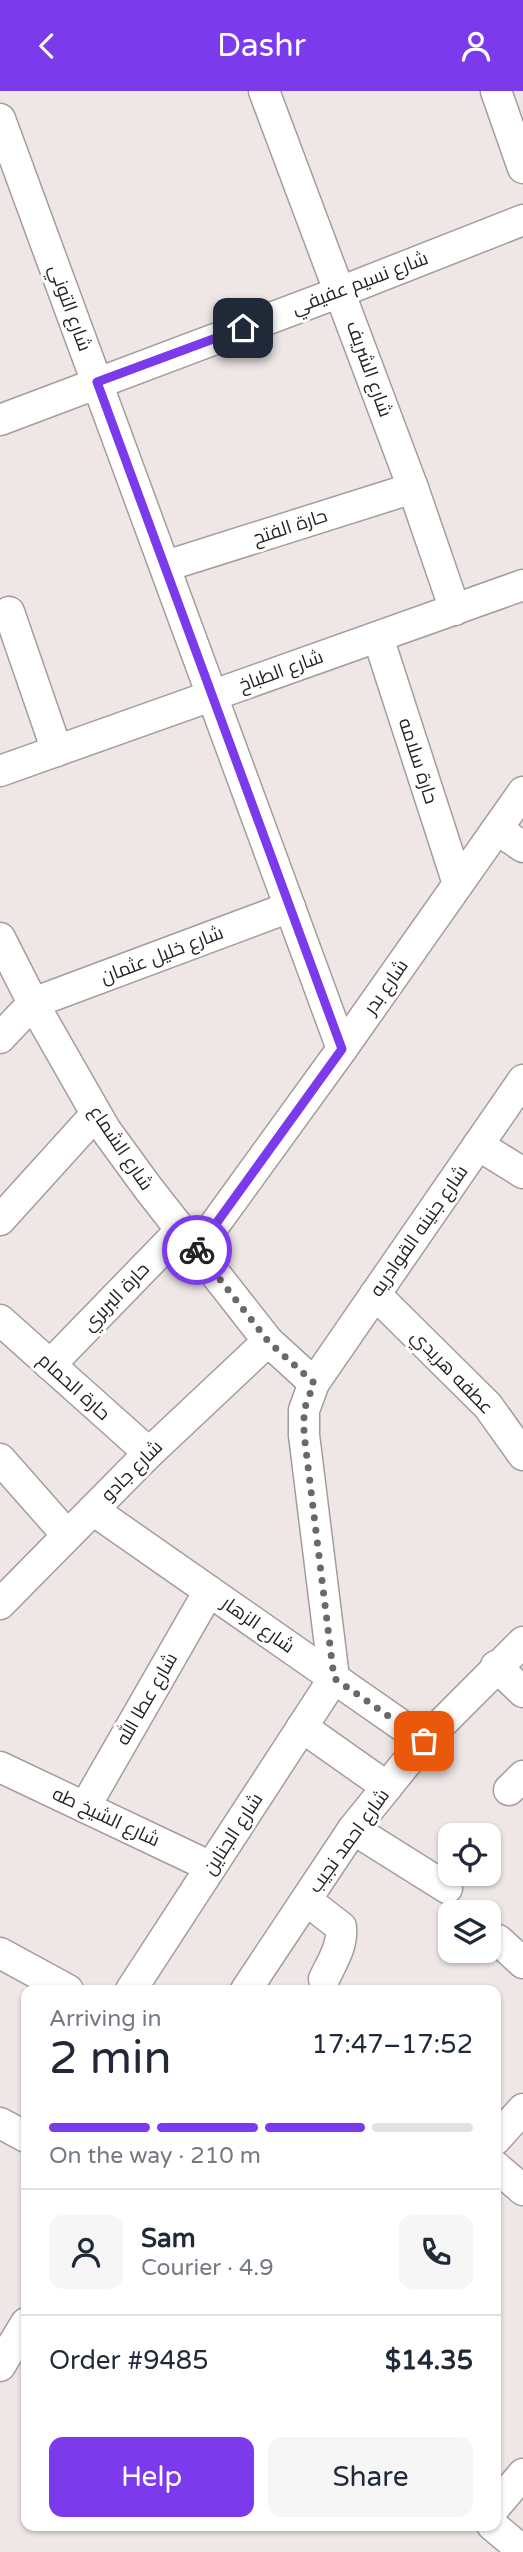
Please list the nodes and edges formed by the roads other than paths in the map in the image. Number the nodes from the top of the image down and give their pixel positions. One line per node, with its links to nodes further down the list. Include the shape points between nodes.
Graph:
1 (264, 91): 6 (street, شارع الشريف)
2 (496, 91): 4 (street)
3 (0, 119): 7 (street, شارع التوني)
4 (523, 168)
5 (523, 220): 6 (street, شارع نسيم عفيفي)
6 (340, 292): 7 (street, شارع نسيم عفيفي); 9 (street, شارع الشريف)
7 (97, 382): 8 (street, شارع نسيم عفيفي); 10 (street, شارع التوني)
8 (0, 420)
9 (413, 488): 10 (street, حارة الفتح); 12 (street, شارع الشريف)
10 (166, 566): 15 (street, شارع التوني)
11 (523, 585): 12 (street, شارع الطباخ)
12 (455, 610): 14 (street, شارع الطباخ)
13 (9, 612): 16 (street)
14 (378, 637): 15 (street, شارع الطباخ); 21 (street, حارة سلامه)
15 (212, 696): 16 (street, شارع الطباخ); 22 (street, شارع التوني)
16 (57, 751): 17 (street, شارع الطباخ)
17 (0, 771)
18 (523, 792): 19 (street, شارع بدر)
19 (497, 829): 20 (street); 21 (street, شارع بدر)
20 (523, 847)
21 (458, 884): 26 (street, شارع بدر)
22 (290, 907): 24 (street, شارع خليل عثمان); 26 (street, شارع التوني)
23 (0, 938): 24 (street, شارع الشماع)
24 (33, 1003): 25 (street); 28 (street, شارع الشماع)
25 (0, 1038)
26 (342, 1049): 32 (street, شارع بدر)
27 (523, 1080): 29 (street, شارع جنينه القوادريه)
28 (96, 1114): 31 (street); 32 (street, شارع الشماع)
29 (478, 1145): 30 (street); 33 (street, شارع جنينه القوادريه)
30 (523, 1173)
31 (0, 1220)
32 (189, 1240): 35 (street, شارع الشماع); 36 (street, حارة البربري)
33 (375, 1294): 37 (street, شارع جنينه القوادريه); 39 (street, عطفه هريدي, via 488,1406)
34 (0, 1320): 36 (street, حارة الحمام)
35 (268, 1341): 37 (street, شارع الشماع); 38 (street, شارع جادو)
36 (50, 1365): 38 (street, حارة الحمام)
37 (314, 1383): 47 (street, via 304,1410 304,1434)
38 (149, 1453): 41 (street, شارع جادو)
39 (523, 1455)
40 (0, 1459): 42 (street)
41 (93, 1510): 42 (street, شارع جادو); 43 (street, شارع الزهار)
42 (67, 1535): 44 (street, شارع جادو)
43 (209, 1591): 47 (street, شارع الزهار); 53 (street, شارع عطا الله)
44 (0, 1605)
45 (523, 1642): 46 (street, شارع احمد نجيب)
46 (496, 1667): 48 (street); 50 (street, شارع احمد نجيب)
47 (334, 1678): 49 (street, شارع الجناين); 50 (street, شارع الزهار)
48 (523, 1692)
49 (302, 1727): 52 (street); 55 (street, شارع الجناين)
50 (424, 1741): 52 (street, شارع احمد نجيب)
51 (0, 1767): 53 (street, شارع الشيخ طه)
52 (387, 1787): 54 (street, شارع احمد نجيب)
53 (85, 1807): 55 (street, شارع الشيخ طه)
54 (353, 1829): 56 (street); 57 (street, شارع احمد نجيب)
55 (211, 1867): 63 (street, شارع الجناين)
56 (447, 1888)
57 (306, 1900): 61 (street, via 341,1927 339,1947); 64 (street, شارع احمد نجيب)
58 (501, 1943): 60 (street)
59 (0, 1953): 62 (street)
60 (523, 1963)
61 (324, 1979)
62 (59, 1985)
63 (134, 1985)
64 (249, 1985)
65 (523, 2109): 67 (street)
66 (0, 2123): 68 (street)
67 (501, 2133)
68 (21, 2134)
69 (501, 2171): 70 (street)
70 (523, 2190)
71 (21, 2331): 72 (street)
72 (0, 2366)
73 (523, 2475): 74 (street)
74 (501, 2500)
75 (499, 2531): 76 (street)
76 (523, 2551)

